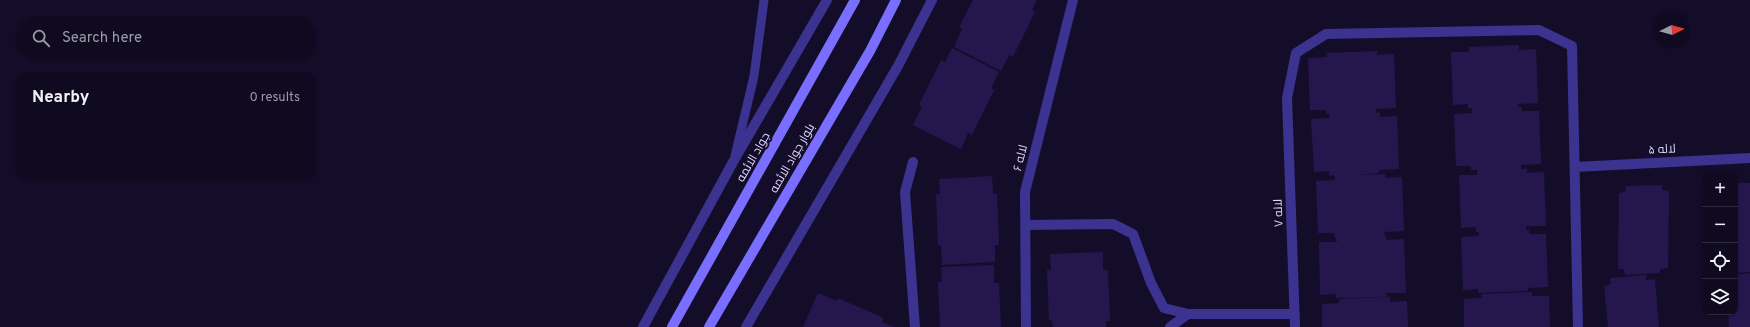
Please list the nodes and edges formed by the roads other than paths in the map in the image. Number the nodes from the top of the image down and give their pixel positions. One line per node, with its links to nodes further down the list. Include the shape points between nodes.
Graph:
1 (764, 0): 8 (lane, via 754,76)
2 (827, 0): 8 (street)
3 (855, 0): 15 (street, جواد الائمه)
4 (896, 0): 16 (street, بلوار جواد الائمه, via 870,51)
5 (932, 0): 17 (street, via 898,66)
6 (1073, 0): 11 (street, لاله ۶, via 1025,192)
7 (1750, 158): 10 (street, لاله ۵)
8 (733, 162): 14 (street)
9 (913, 162): 18 (street, via 905,192)
10 (1575, 167): 13 (street, لاله ۷, via 1572,46 1539,30 1326,34 1296,53 1286,98); 22 (street)
11 (1026, 226): 12 (street, via 1113,224 1133,234 1151,283 1164,308); 19 (street, لاله ۶)
12 (1188, 314): 13 (street); 20 (street)
13 (1294, 314): 21 (street, لاله ۷)
14 (644, 327)
15 (672, 327)
16 (709, 327)
17 (746, 327)
18 (915, 327)
19 (1026, 327)
20 (1170, 327)
21 (1295, 327)
22 (1578, 327)

